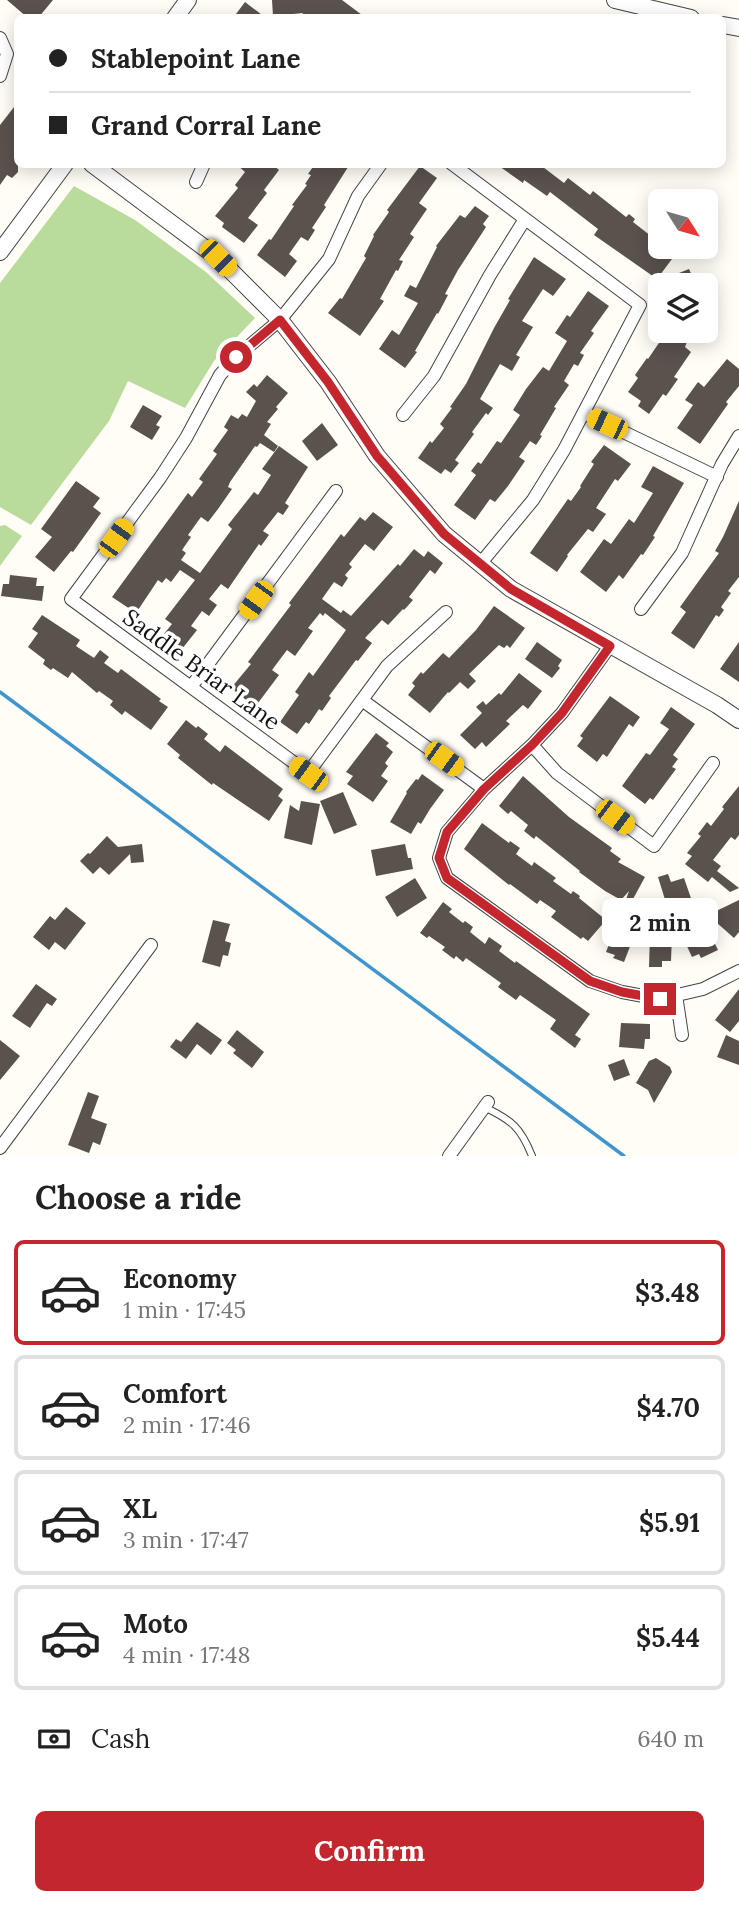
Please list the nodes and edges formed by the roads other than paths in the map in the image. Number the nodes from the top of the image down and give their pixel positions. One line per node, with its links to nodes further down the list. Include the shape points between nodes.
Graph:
1 (615, 0): 2 (street)
2 (674, 14)
3 (0, 38): 4 (street, via 7,54)
4 (0, 76)
5 (62, 168): 12 (street)
6 (97, 168): 13 (street, via 218,258)
7 (202, 168): 10 (street)
8 (378, 168): 13 (street, via 358,196 329,259)
9 (457, 168): 11 (street)
10 (196, 182)
11 (525, 219): 14 (street, via 640,305); 15 (street, via 434,376)
12 (0, 252)
13 (280, 320): 19 (street, via 377,456 444,534); 23 (street, Saddle Briar Lane, via 220,375 160,478 71,599)
14 (584, 413): 17 (street); 19 (street, via 533,500)
15 (403, 415)
16 (739, 436): 17 (street)
17 (717, 477): 20 (street, via 682,553)
18 (336, 491): 23 (street)
19 (480, 564): 22 (street, via 511,589)
20 (641, 609)
21 (446, 612): 24 (street, via 387,666)
22 (610, 646): 25 (street); 26 (street, via 562,713)
23 (191, 687): 24 (street, Saddle Briar Lane, via 308,774)
24 (362, 700): 28 (street)
25 (739, 720)
26 (532, 745): 27 (street, via 557,773 654,846); 28 (street)
27 (713, 763)
28 (484, 789): 31 (street, via 447,832 439,858 447,878 590,981 660,999)
29 (152, 946): 34 (street)
30 (739, 971): 31 (street, via 704,989)
31 (676, 995): 32 (street)
32 (682, 1035)
33 (486, 1105): 35 (street); 36 (lane, via 515,1125)
34 (0, 1148)
35 (449, 1156)
36 (532, 1156)

